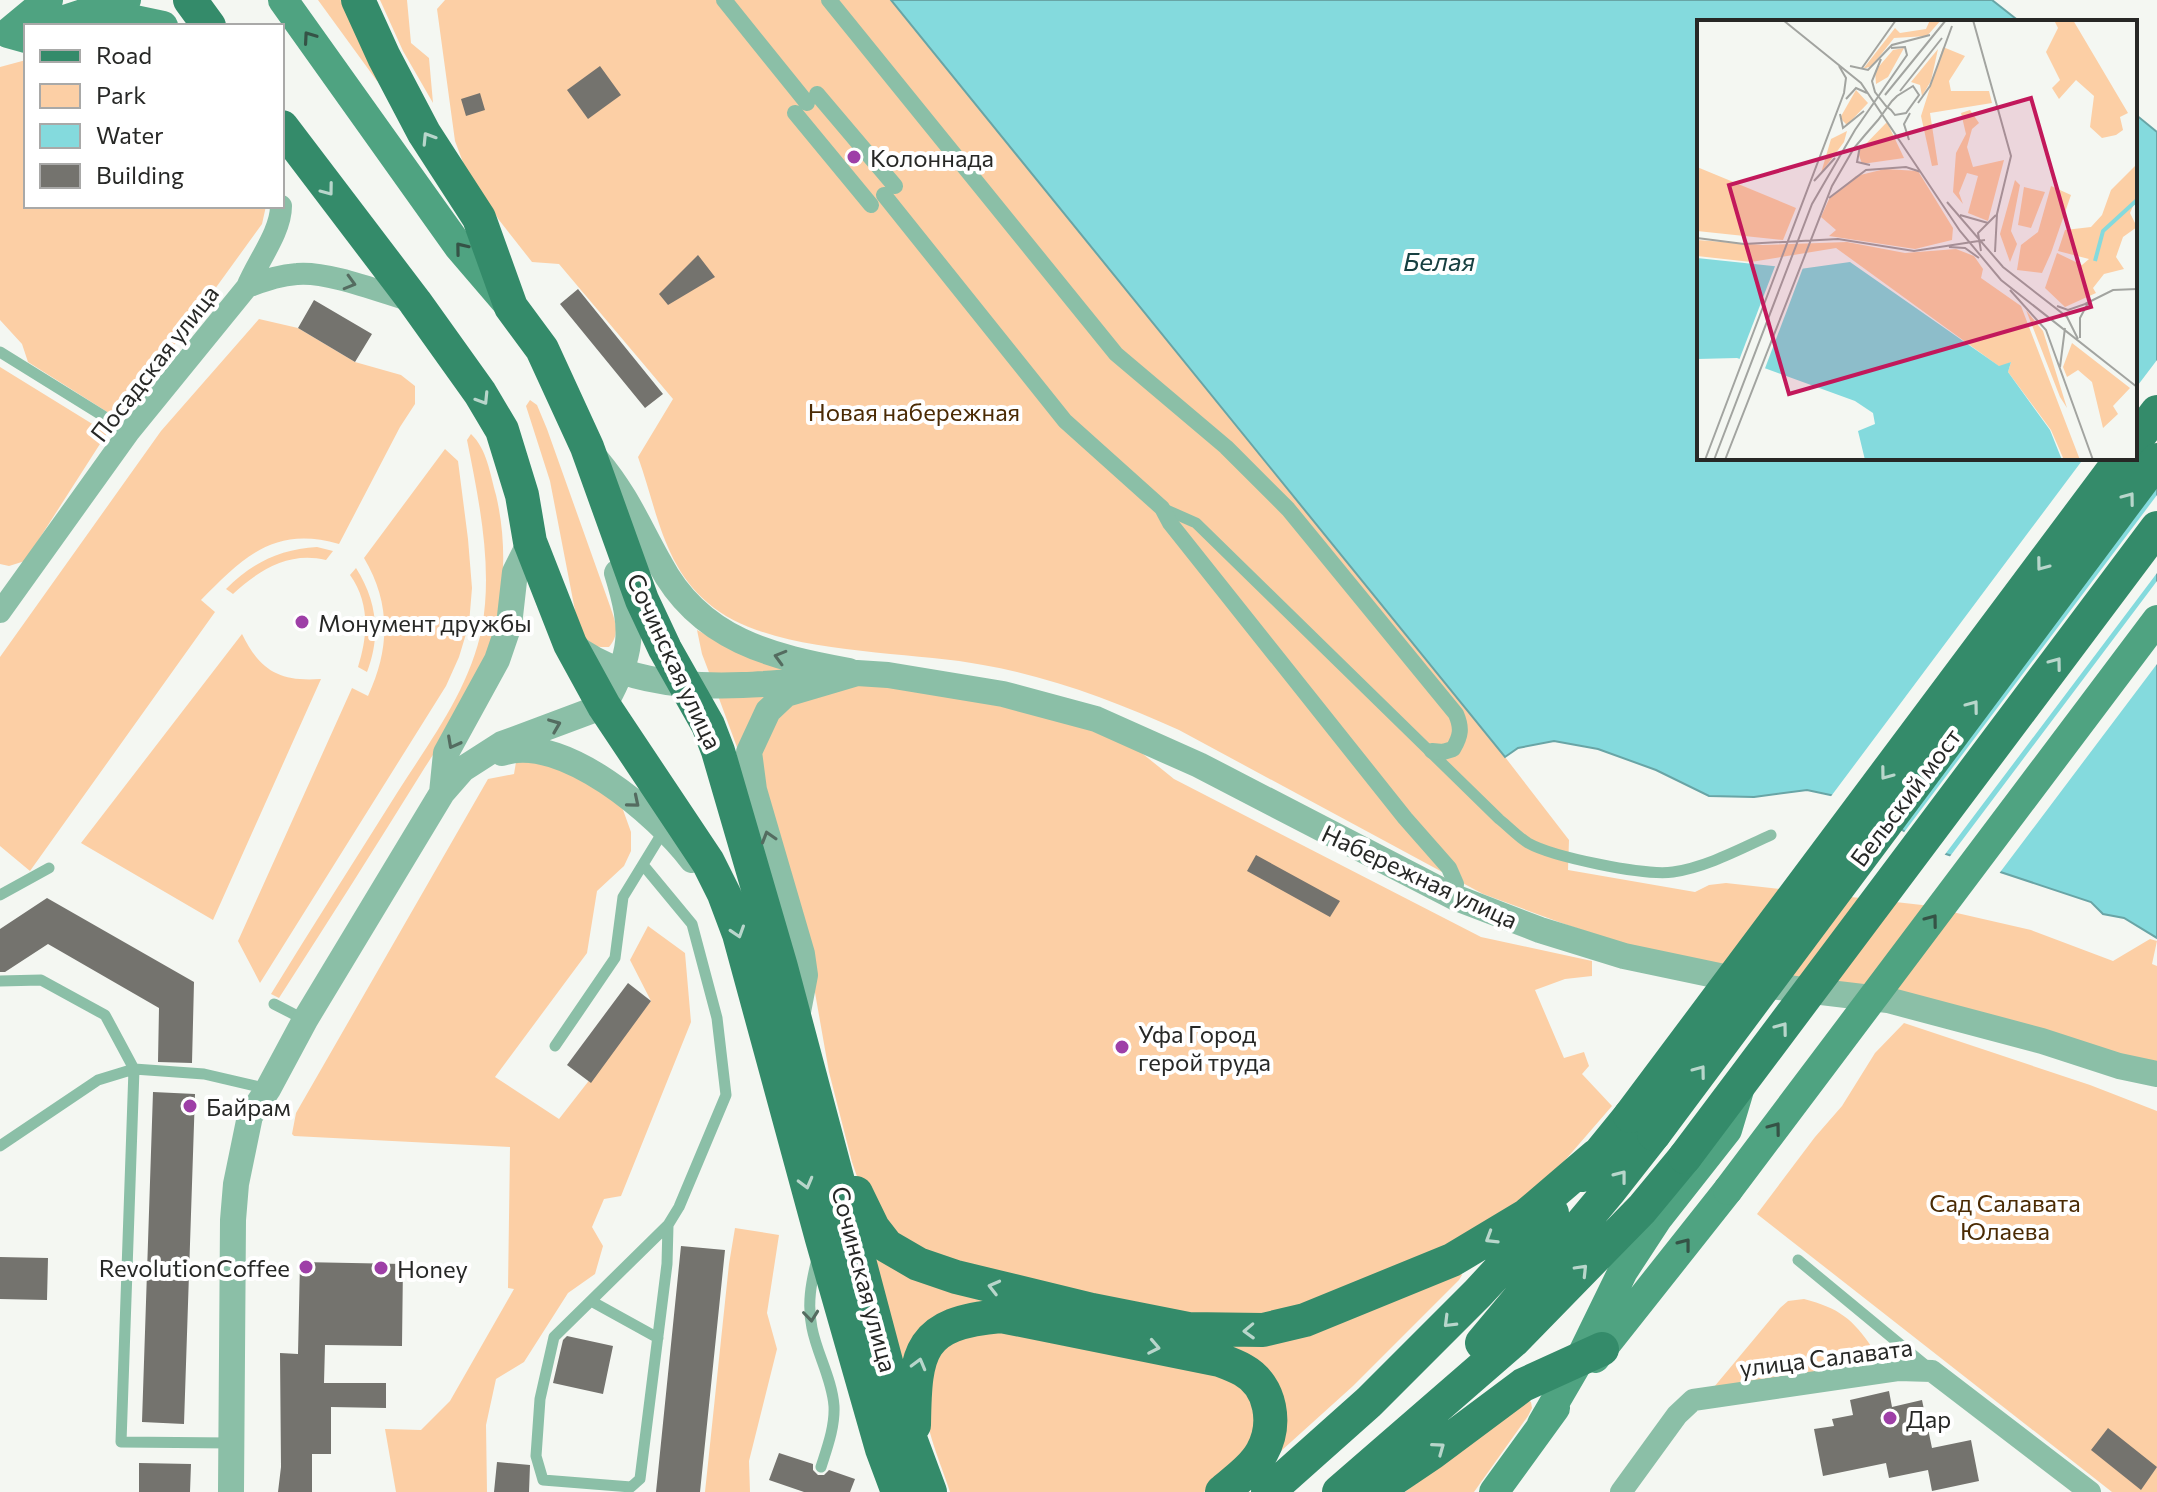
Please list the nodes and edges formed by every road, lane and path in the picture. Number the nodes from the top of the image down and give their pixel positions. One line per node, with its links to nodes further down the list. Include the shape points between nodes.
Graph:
1 (48, 0): 8 (main road)
2 (126, 0): 9 (main road)
3 (190, 0): 12 (main road)
4 (283, 0): 19 (main road, Сочинская улица, one-way to 4, via 459,247)
5 (358, 0): 19 (main road, one-way to 5, via 479,218 424,133)
6 (724, 0): 13 (street)
7 (829, 0): 40 (street, via 1116,354 1226,447 1288,509 1456,714 1461,727 1453,749)
8 (25, 24)
9 (52, 24)
10 (99, 24): 11 (main road, via 125,18)
11 (154, 24)
12 (208, 24)
13 (807, 103): 15 (street); 15 (street)
14 (284, 130): 18 (main road, Сочинская улица, one-way to 18)
15 (883, 195): 27 (street, via 1065,421)
16 (281, 208): 17 (street)
17 (247, 287): 18 (street, Посадская улица, one-way to 18, via 301,273); 22 (street, Посадская улица)
18 (415, 302): 30 (main road, Сочинская улица, one-way to 30, via 502,430)
19 (511, 307): 24 (main road, Сочинская улица, via 542,349)
20 (0, 352): 22 (lane)
21 (2157, 412): 23 (main road)
22 (129, 432): 31 (street, Посадская улица)
23 (2137, 438)
24 (587, 447): 28 (main road, Сочинская улица); 36 (street, one-way to 24, via 765,653 716,626 681,596 620,488)
25 (2121, 460): 60 (main road, Бельский мост, one-way to 60, bridge)
26 (2157, 460): 60 (main road, Бельский мост, one-way to 26, bridge)
27 (1162, 508): 40 (lane, via 1196,523); 48 (street, via 1441,857 1456,884)
28 (612, 517): 33 (street, via 608,539); 38 (main road, Сочинская улица, via 665,649)
29 (2157, 528): 63 (main road, Бельский мост, one-way to 29, bridge, via 1741,1082)
30 (530, 542): 34 (main road, Сочинская улица); 41 (street, one-way to 41, via 515,572 509,625 497,660 446,753)
31 (0, 612)
32 (2157, 620): 69 (main road, one-way to 32, bridge, via 1728,1190)
33 (630, 636): 34 (street, via 616,655 603,660); 35 (street)
34 (580, 651): 35 (street); 39 (main road, Сочинская улица)
35 (622, 672): 38 (street); 39 (street)
36 (857, 673): 37 (street, Набережная улица); 48 (street, Набережная улица, via 1003,694 1096,719 1199,765)
37 (830, 679): 38 (street); 52 (street, one-way to 37, via 805,975 802,954 754,790 749,752 768,711 786,694)
38 (673, 683): 39 (street, via 619,690); 52 (main road, Сочинская улица, via 718,751)
39 (604, 706): 41 (street, one-way to 39, via 463,769 502,744); 46 (main road, Сочинская улица)
40 (1432, 751): 43 (lane, via 1528,843 1558,855 1671,872 1721,858)
41 (442, 793): 42 (street, one-way to 42, via 505,751 531,750 596,774); 51 (street)
42 (664, 830): 44 (lane); 46 (street)
43 (1771, 835)
44 (644, 866): 53 (lane, via 623,897 615,958); 64 (lane, via 692,924 717,1018 726,1095)
45 (49, 868): 47 (lane)
46 (724, 894): 65 (main road, Сочинская улица, one-way to 65)
47 (0, 895)
48 (1454, 897): 54 (street, Набережная улица, via 1624,956 1762,985 1888,1000)
49 (0, 981): 55 (lane, via 41,980 105,1015)
50 (274, 1004): 51 (lane)
51 (305, 1020): 59 (street)
52 (796, 1021): 58 (main road, Сочинская улица)
53 (555, 1046)
54 (2119, 1066): 56 (street, Набережная улица); 57 (street, Набережная улица)
55 (134, 1069): 59 (lane, via 204,1074); 61 (lane, via 98,1080); 71 (lane, via 121,1442)
56 (2157, 1074)
57 (2157, 1086)
58 (814, 1087): 62 (main road, one-way to 58, via 1527,1215 1452,1260 1305,1320 1263,1330 1188,1329 969,1281 918,1264 887,1246 857,1196 834,1118); 72 (main road, Сочинская улица, via 897,1403)
59 (268, 1089): 71 (street, via 250,1116 236,1184)
60 (1642, 1125): 62 (main road); 74 (main road, one-way to 60, via 1495,1329)
61 (0, 1146)
62 (1596, 1156): 80 (main road, one-way to 80, via 1542,1225 1478,1293 1369,1402)
63 (1691, 1162): 69 (main road, via 1623,1271); 74 (main road, Бельский мост, one-way to 63, via 1513,1341)
64 (668, 1225): 67 (lane); 68 (lane)
65 (822, 1239): 72 (main road, Сочинская улица); 73 (lane, one-way to 73, via 810,1311 834,1406)
66 (1798, 1260): 70 (lane)
67 (591, 1301): 68 (lane); 68 (lane, via 554,1337 540,1399 536,1456 543,1480 631,1487 640,1479)
68 (658, 1338)
69 (1592, 1353): 74 (main road, one-way to 69, via 1432,1453 1523,1385); 81 (main road)
70 (1932, 1371): 82 (street, улица Салавата, via 1898,1370 1693,1400); 83 (street, улица Салавата)
71 (231, 1443): 75 (street)
72 (898, 1445): 76 (main road); 77 (main road, Сочинская улица); 78 (main road, Сочинская улица); 79 (main road, one-way to 79, via 923,1349 940,1331 968,1319 1001,1316 1220,1360 1245,1370 1268,1401 1269,1436 1261,1454)
73 (821, 1467)
74 (1353, 1490)
75 (231, 1492)
76 (884, 1492)
77 (898, 1492)
78 (930, 1492)
79 (1222, 1492)
80 (1268, 1492)
81 (1494, 1492)
82 (1621, 1492)
83 (2090, 1492)

